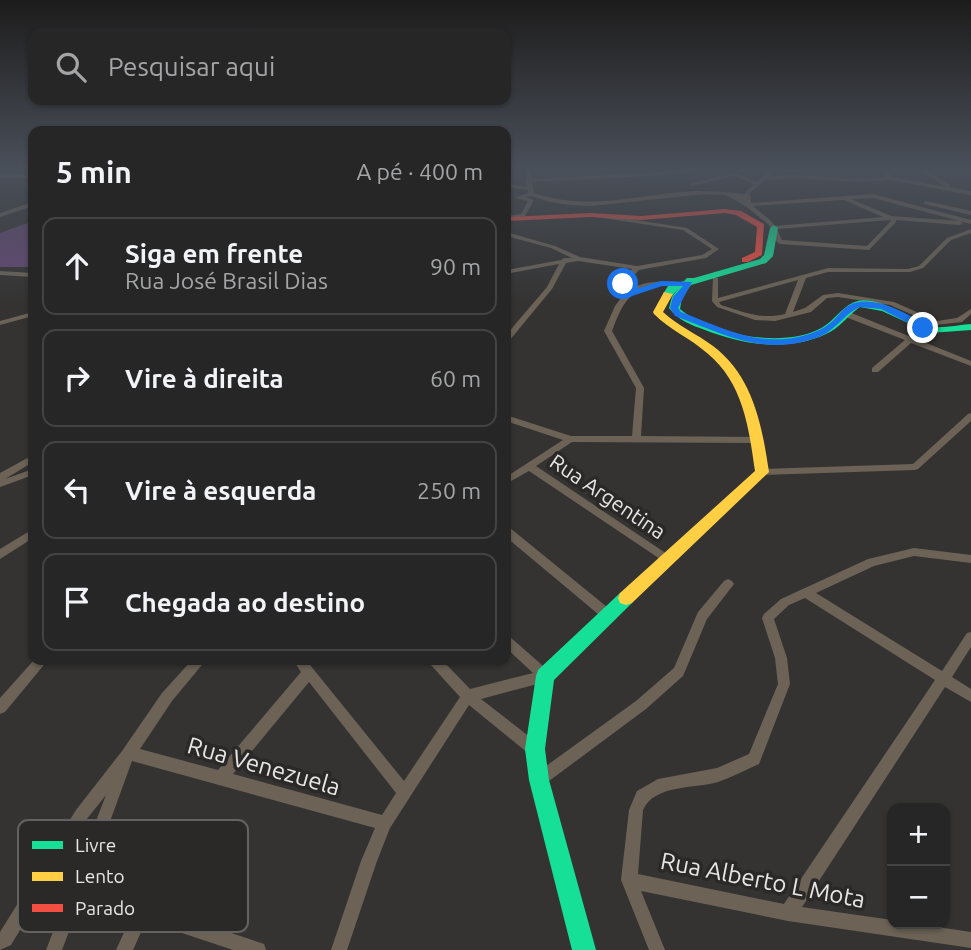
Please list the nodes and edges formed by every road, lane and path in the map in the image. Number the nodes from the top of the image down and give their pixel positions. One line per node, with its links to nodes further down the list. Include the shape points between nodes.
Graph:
1 (684, 214): 6 (street)
2 (739, 214): 21 (street, via 761,226 756,257)
3 (759, 214): 10 (street)
4 (882, 214): 8 (street)
5 (938, 214): 9 (street)
6 (590, 215): 7 (street); 15 (street, via 685,229 716,249 704,257)
7 (511, 218)
8 (891, 218): 9 (street); 10 (street); 10 (street, via 894,221 869,248 779,242)
9 (971, 223)
10 (774, 228): 20 (street, via 764,261)
11 (971, 231): 19 (street, via 949,239 921,267 908,271 828,270)
12 (511, 235): 13 (street)
13 (578, 259): 14 (street); 15 (street)
14 (564, 260): 16 (street); 30 (street, via 550,288)
15 (636, 268): 22 (street, via 623,284)
16 (511, 271)
17 (0, 273): 18 (street)
18 (28, 275)
19 (803, 277): 23 (street); 27 (street)
20 (715, 278): 21 (street); 23 (street)
21 (685, 284): 22 (street, via 644,287); 25 (street, via 674,308 678,314 753,342 786,342 816,335); 38 (street, via 671,288 658,312 733,370 747,399)
22 (623, 296): 37 (street, via 608,331 640,388)
23 (715, 301): 27 (street, via 725,310 755,318)
24 (971, 311): 27 (street, via 959,320 936,323 892,303 838,295 825,296 808,310)
25 (846, 314): 29 (street, via 851,307 869,304 923,328); 31 (street)
26 (28, 315): 28 (street)
27 (788, 316)
28 (0, 323)
29 (971, 327)
30 (511, 334)
31 (910, 340): 32 (street); 33 (street)
32 (971, 364)
33 (875, 369)
34 (971, 416): 41 (street, via 915,467)
35 (511, 420): 36 (street)
36 (570, 439): 37 (street); 40 (street)
37 (636, 440): 38 (street)
38 (757, 440): 41 (street)
39 (28, 461): 43 (street)
40 (529, 466): 44 (street); 49 (street, Rua Argentina)
41 (761, 472): 49 (street)
42 (28, 474): 45 (street)
43 (0, 477)
44 (511, 478)
45 (0, 484)
46 (511, 535): 53 (street)
47 (28, 536): 48 (street)
48 (0, 555)
49 (666, 559): 53 (street)
50 (971, 559): 52 (street, via 914,552 872,562)
51 (728, 584): 69 (street, via 702,616 679,672)
52 (807, 593): 62 (street); 74 (street, via 785,602 768,618 781,658 783,684 754,759 717,775 658,786 642,796 636,810)
53 (608, 615): 61 (street)
54 (971, 637): 62 (street)
55 (511, 645): 61 (street)
56 (37, 665): 65 (street)
57 (195, 665): 67 (street, via 167,696)
58 (303, 665): 60 (street)
59 (439, 665): 63 (street)
60 (309, 672): 68 (street); 70 (street)
61 (545, 676): 63 (street); 66 (street)
62 (942, 678): 64 (street); 75 (street)
63 (467, 696): 66 (street); 70 (street)
64 (971, 696)
65 (0, 708)
66 (535, 749): 69 (street)
67 (129, 754): 68 (street, Rua Venezuela); 71 (street); 72 (street)
68 (222, 778): 73 (street, Rua Venezuela)
69 (539, 780): 86 (street)
70 (405, 793): 73 (street)
71 (78, 820)
72 (104, 820)
73 (385, 823): 85 (street)
74 (629, 880): 75 (street, Rua Alberto L Mota); 87 (street)
75 (788, 913): 80 (street, Rua Alberto L Mota)
76 (18, 918): 81 (street)
77 (61, 932): 82 (street)
78 (132, 932): 83 (street)
79 (204, 932): 84 (street)
80 (971, 940)
81 (0, 942)
82 (54, 950)
83 (124, 950)
84 (258, 950)
85 (339, 950)
86 (584, 950)
87 (657, 950)

